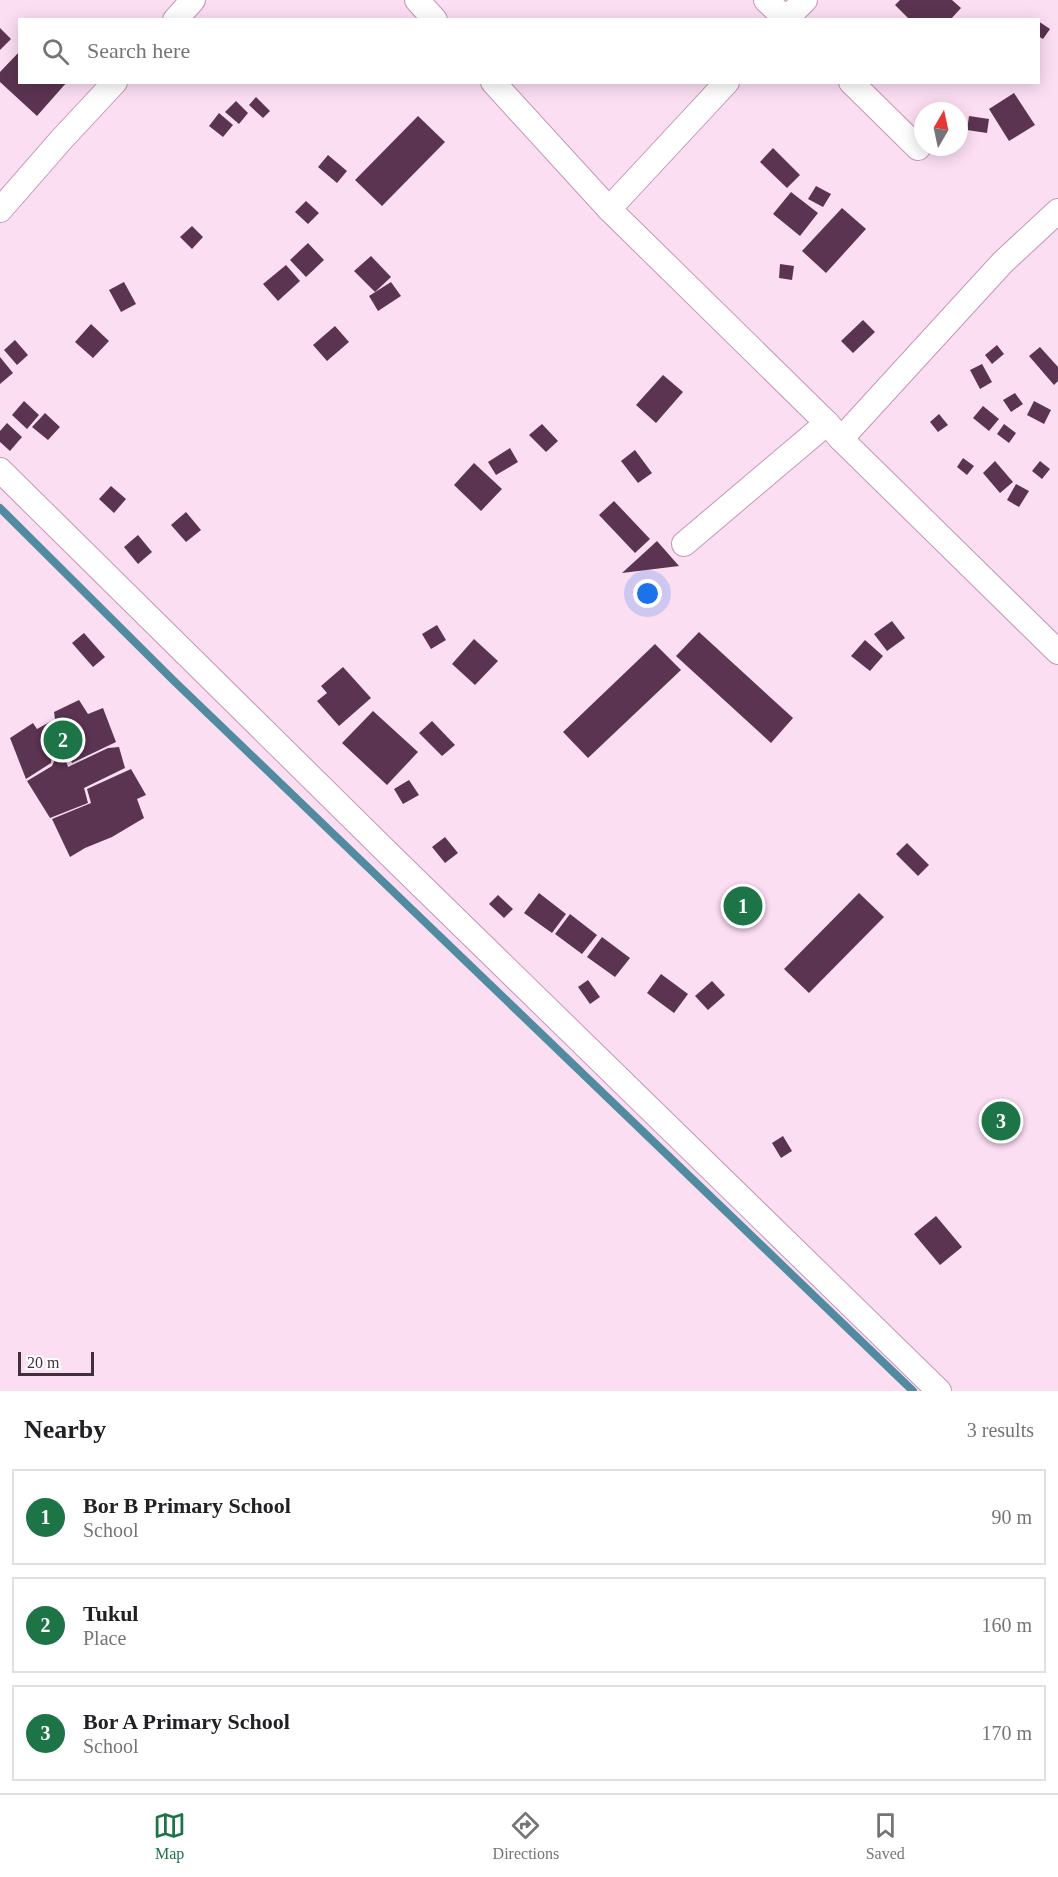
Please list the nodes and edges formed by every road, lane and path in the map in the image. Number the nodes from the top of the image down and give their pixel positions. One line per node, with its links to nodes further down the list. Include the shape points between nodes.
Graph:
1 (193, 0): 5 (street)
2 (417, 0): 6 (street)
3 (766, 0): 7 (street)
4 (805, 0): 8 (street)
5 (177, 18)
6 (433, 18)
7 (785, 18)
8 (787, 18)
9 (113, 84): 15 (street)
10 (495, 84): 14 (street)
11 (725, 84): 14 (street)
12 (853, 84): 13 (street)
13 (914, 144)
14 (609, 209): 17 (street)
15 (0, 210)
16 (1058, 211): 17 (street)
17 (834, 431): 19 (street); 20 (street)
18 (0, 470): 21 (street)
19 (684, 544)
20 (1058, 652)
21 (939, 1391)

